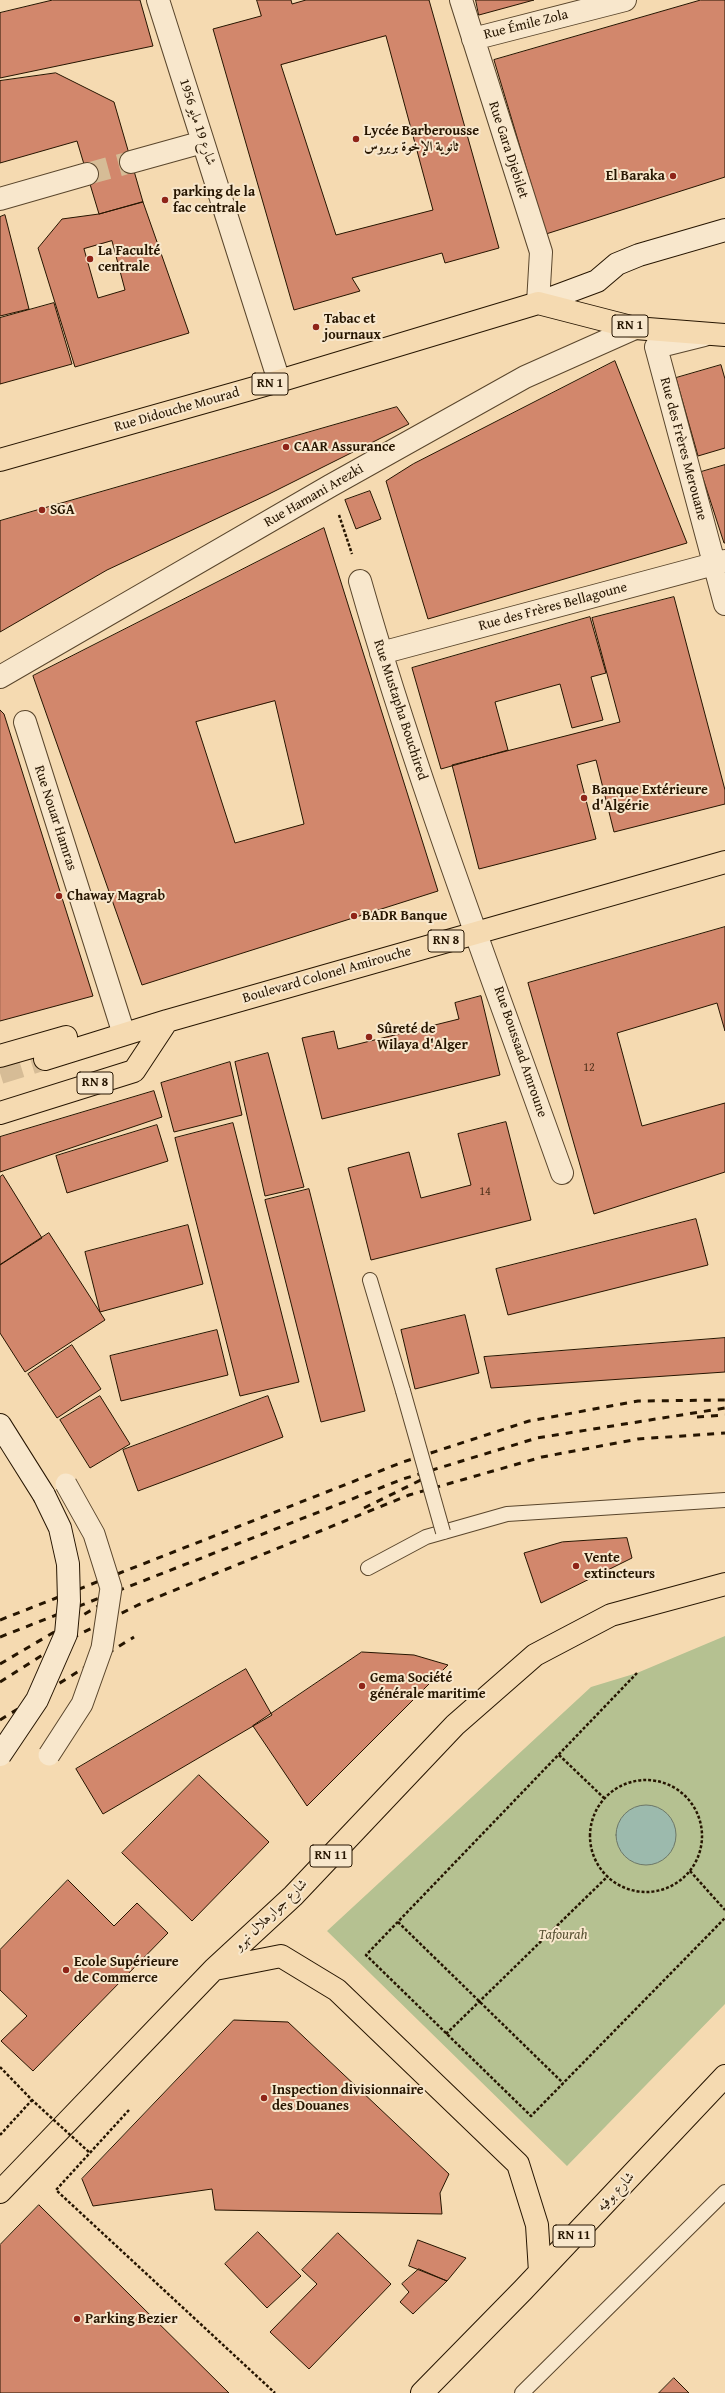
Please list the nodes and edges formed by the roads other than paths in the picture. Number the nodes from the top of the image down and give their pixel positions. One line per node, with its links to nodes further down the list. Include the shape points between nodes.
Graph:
1 (158, 0): 5 (street, شارع 19 مايو 1956)
2 (461, 0): 4 (street, Rue Gara Djebilet)
3 (625, 0): 4 (street, Rue Émile Zola)
4 (473, 39): 10 (street, Rue Gara Djebilet, via 540,252)
5 (203, 142): 6 (street); 13 (street, شارع 19 مايو 1956)
6 (131, 162)
7 (87, 174): 8 (street)
8 (0, 199)
9 (725, 230): 10 (street, via 617,264 597,281)
10 (538, 303): 11 (main road, RN 1); 13 (main road, Rue Didouche Mourad / RN 1)
11 (635, 328): 12 (main road, RN 1); 19 (street, Rue Hamani Arezki, via 525,377 330,486)
12 (717, 334): 15 (street, Rue des Frères Merouane, via 656,347)
13 (279, 381): 14 (main road, Rue Didouche Mourad / RN 1)
14 (0, 460)
15 (719, 563): 17 (street, Rue des Frères Merouane); 18 (street, Rue des Frères Bellagoune)
16 (360, 581): 18 (street, Rue Mustapha Bouchired)
17 (725, 604)
18 (380, 653): 22 (street, Rue Mustapha Bouchired)
19 (0, 677)
20 (25, 722): 24 (street, Rue Nouar Hamras)
21 (725, 862): 22 (main road, Boulevard Colonel Amirouche / RN 8)
22 (476, 933): 23 (main road, Boulevard Colonel Amirouche / RN 8); 28 (street, Rue Boussaad Amroune)
23 (167, 1021): 24 (main road, RN 8); 26 (main road, Boulevard Colonel Amirouche / RN 8); 27 (main road, RN 8, via 134,1071)
24 (122, 1028): 25 (main road, RN 8, via 97,1029)
25 (0, 1056)
26 (45, 1059)
27 (0, 1113)
28 (562, 1172)
29 (370, 1280): 33 (lane, bridge)
30 (0, 1425): 36 (street, bridge, via 44,1495 60,1528 68,1564 69,1602 66,1634 37,1700)
31 (66, 1484): 37 (street, bridge, via 94,1534 111,1588 102,1648 82,1704)
32 (725, 1500): 33 (lane, via 507,1514)
33 (443, 1532): 34 (lane, via 426,1537)
34 (368, 1568)
35 (719, 1588): 38 (main road, شارع جوارهلال نهرو / RN 11, via 611,1614 536,1655 455,1725 293,1896)
36 (0, 1755)
37 (49, 1755)
38 (214, 1969): 40 (main road, شارع جوارهلال نهرو / RN 11); 42 (main road, via 280,1956 337,1990 518,2164 537,2225)
39 (725, 2076): 42 (main road, شارع بوفيه / RN 11)
40 (0, 2192)
41 (725, 2192): 44 (lane)
42 (540, 2272): 43 (main road, شارع بوفيه / RN 11)
43 (422, 2393)
44 (522, 2393)

